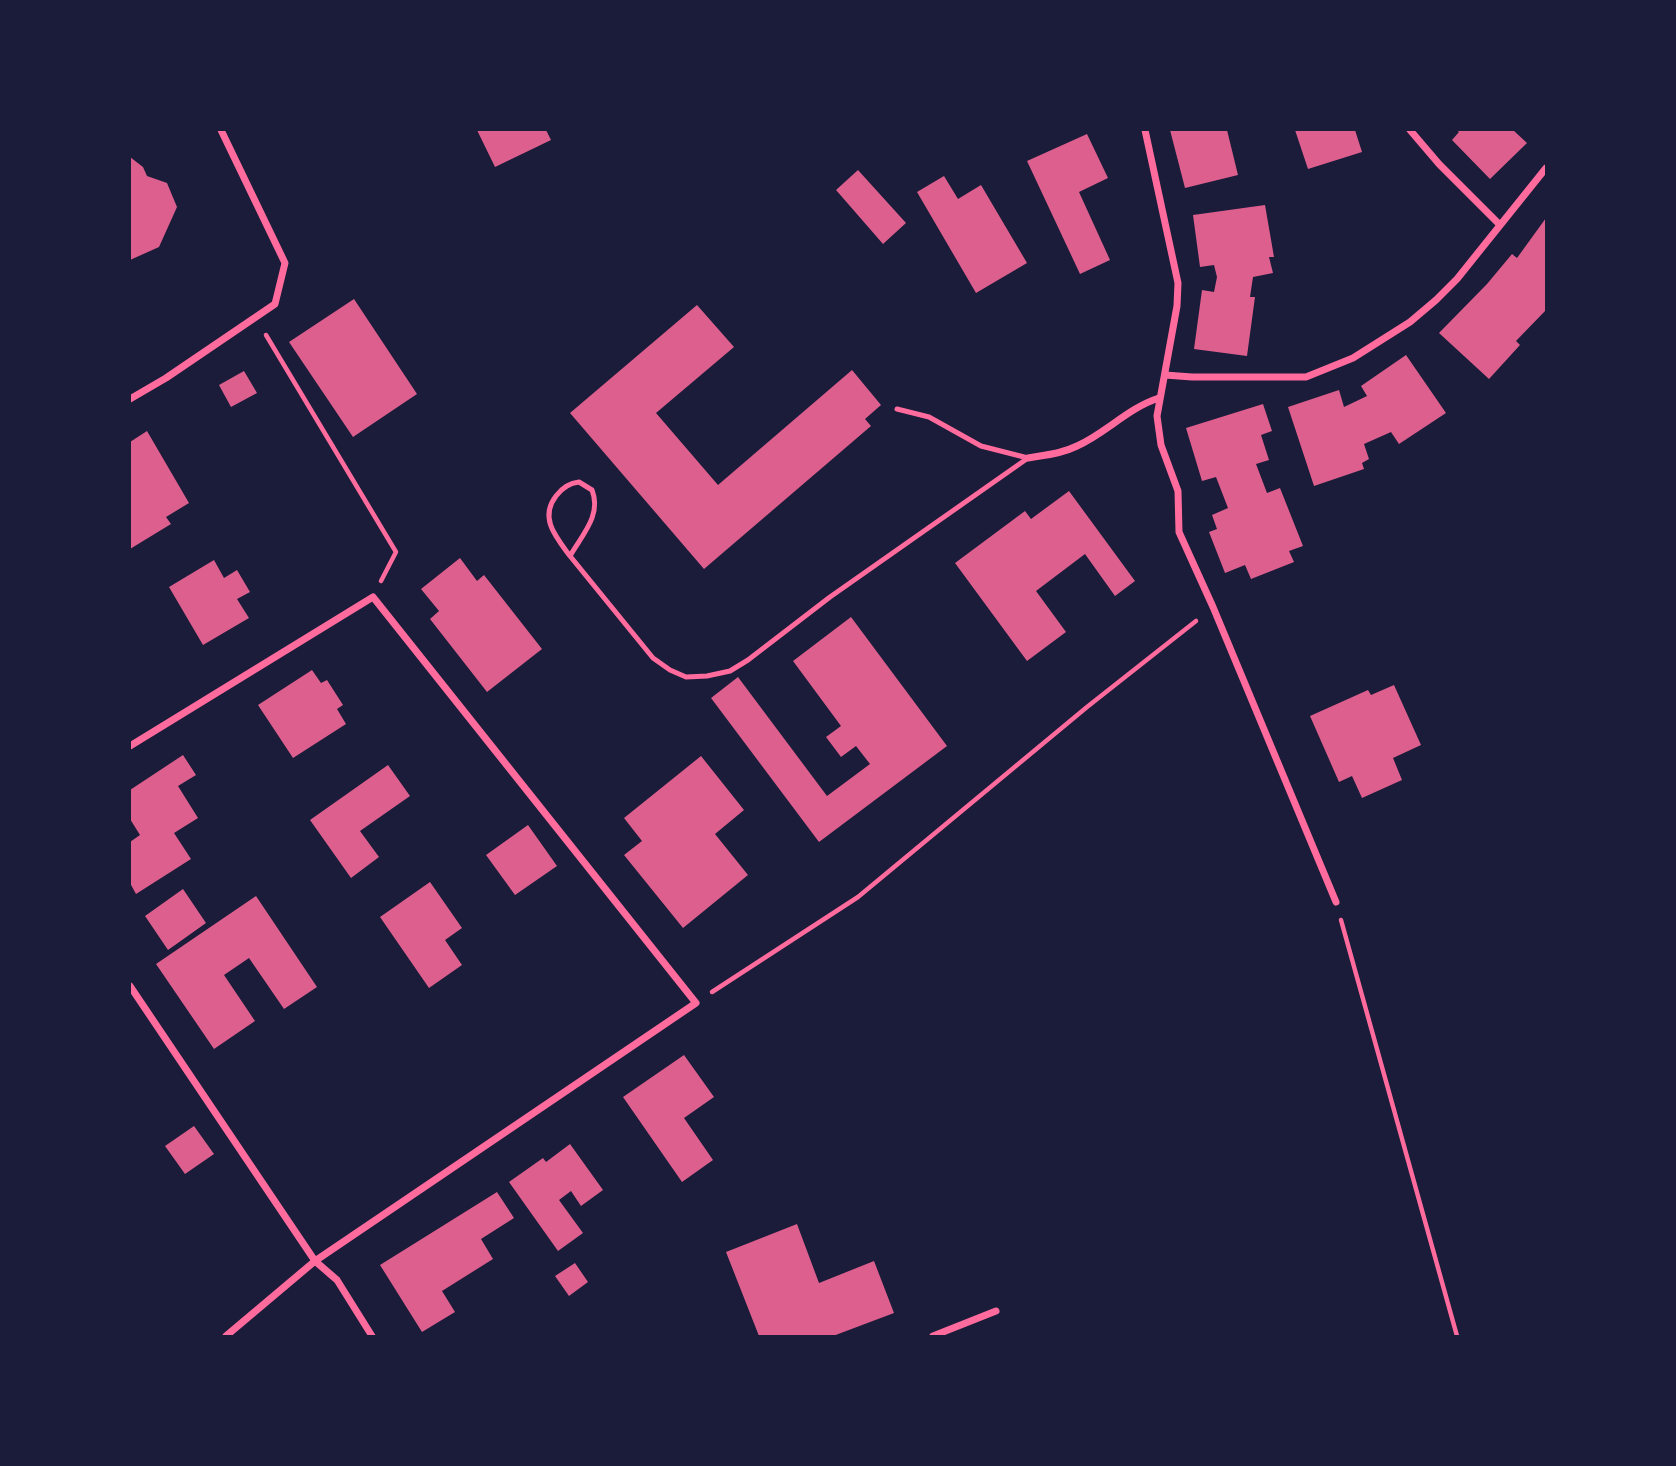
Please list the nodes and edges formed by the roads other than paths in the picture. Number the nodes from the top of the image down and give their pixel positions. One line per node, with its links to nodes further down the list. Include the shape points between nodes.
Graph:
1 (221, 130): 7 (street, via 285,264 275,304)
2 (1145, 130): 6 (street, via 1178,283)
3 (1410, 130): 5 (street)
4 (1546, 168): 5 (street)
5 (1500, 225): 6 (street, via 1457,279 1410,322 1327,370 1284,378)
6 (1165, 375): 8 (street)
7 (130, 398)
8 (1159, 398): 10 (street, via 1143,403 1076,447); 13 (street, via 1158,432 1178,491 1179,532)
9 (897, 409): 10 (lane, via 929,417 981,446)
10 (1028, 458): 11 (lane, via 748,660 730,671 707,676 685,677 653,659)
11 (570, 556): 11 (lane, via 555,536 547,513 564,486 579,482 592,490 596,507)
12 (130, 746): 15 (street, via 373,597 696,1003)
13 (1336, 902)
14 (130, 986): 15 (street)
15 (314, 1261): 17 (street); 18 (street, via 337,1280)
16 (996, 1311): 19 (street)
17 (226, 1336)
18 (372, 1336)
19 (933, 1336)

